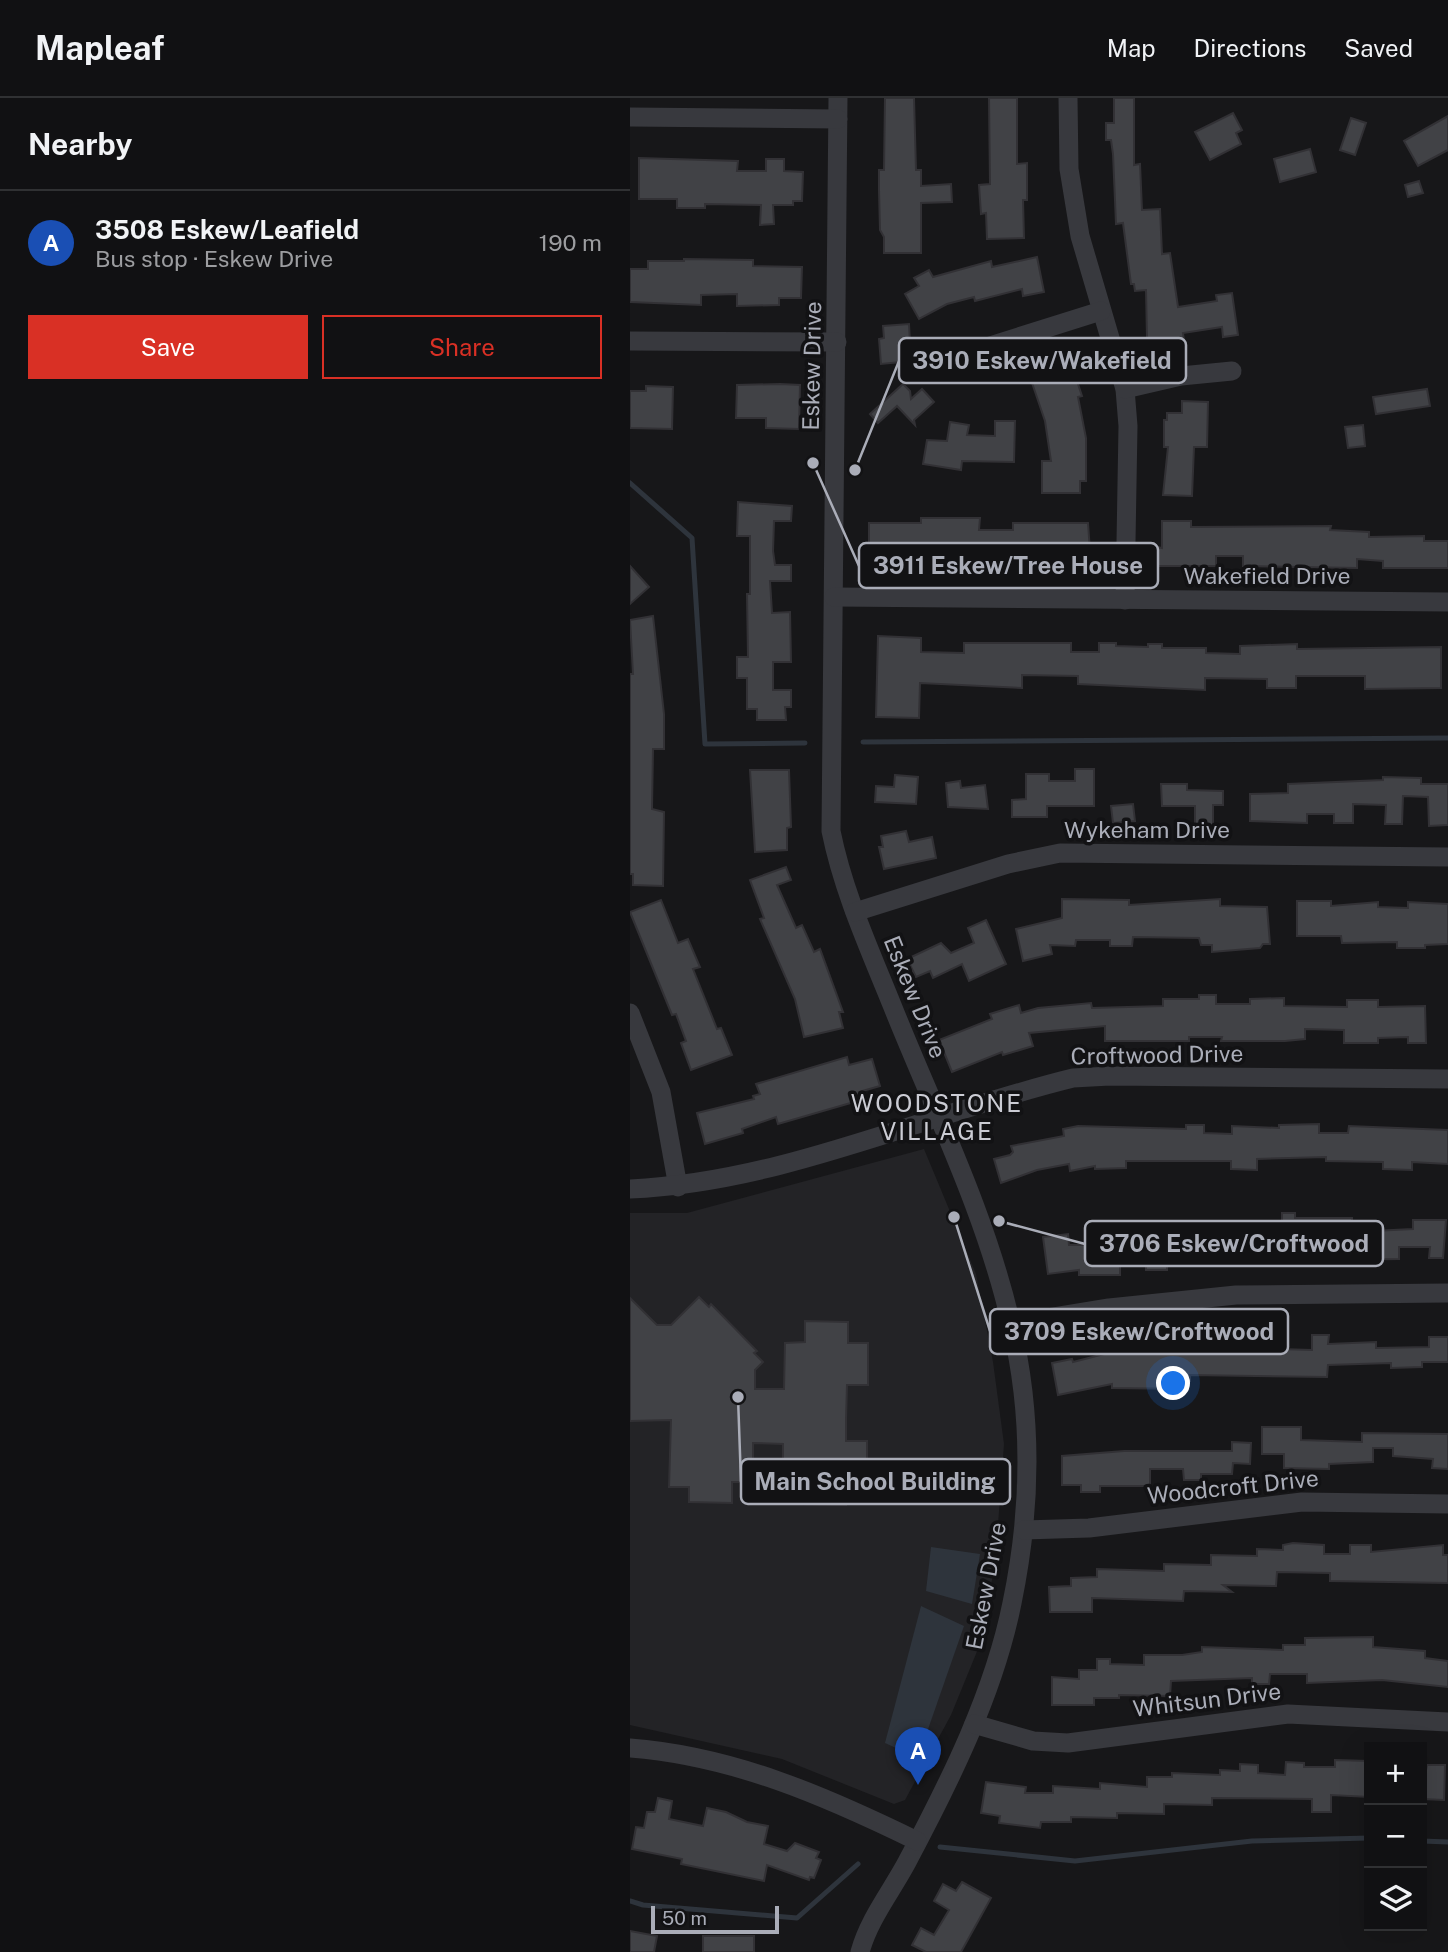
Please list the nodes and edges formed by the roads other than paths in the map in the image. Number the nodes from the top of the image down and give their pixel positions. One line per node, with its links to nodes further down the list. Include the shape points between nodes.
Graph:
1 (838, 98): 4 (street, Eskew Drive)
2 (1068, 98): 5 (street, via 1071,182)
3 (630, 117): 4 (street)
4 (838, 119): 7 (street, Eskew Drive)
5 (1101, 311): 8 (street); 10 (street)
6 (630, 341): 7 (street)
7 (837, 342): 11 (street, Eskew Drive)
8 (974, 351)
9 (1232, 371): 10 (street, via 1181,376)
10 (1125, 389): 12 (street)
11 (834, 597): 12 (street, Wakefield Drive); 15 (street, Eskew Drive, via 831,831)
12 (1125, 600): 13 (street, Wakefield Drive)
13 (1448, 602)
14 (1448, 857): 15 (street, Wykeham Drive, via 1060,853 1008,864)
15 (855, 912): 18 (street, Eskew Drive)
16 (630, 1013): 19 (street, via 661,1092)
17 (1448, 1079): 18 (street, Croftwood Drive, via 1073,1078)
18 (937, 1119): 19 (street, Croftwood Drive, via 753,1173); 22 (street, Eskew Drive, via 982,1227)
19 (678, 1187): 20 (street, Croftwood Drive)
20 (630, 1189)
21 (1448, 1293): 22 (street, via 1236,1295)
22 (1011, 1324): 24 (street, Eskew Drive, via 1027,1429)
23 (1448, 1504): 24 (street, Woodcroft Drive, via 1302,1502 1089,1528)
24 (1024, 1530): 26 (street, Eskew Drive, via 1012,1604)
25 (1448, 1722): 26 (street, Whitsun Drive, via 1288,1714 1068,1743 1032,1741)
26 (974, 1724): 28 (street, Eskew Drive)
27 (630, 1748): 28 (street, via 753,1771)
28 (917, 1841): 29 (street, Eskew Drive)
29 (860, 1952)

